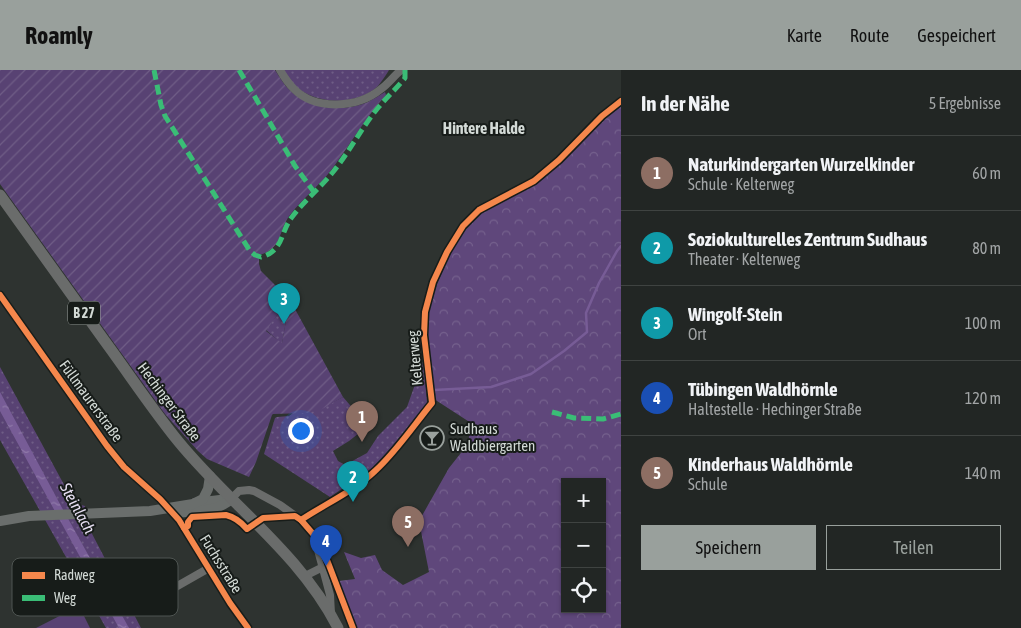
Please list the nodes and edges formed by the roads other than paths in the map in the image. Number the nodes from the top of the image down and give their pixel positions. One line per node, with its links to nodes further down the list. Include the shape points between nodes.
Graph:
1 (280, 70): 2 (street, via 294,90 324,104 364,99 381,90)
2 (401, 70)
3 (621, 101): 10 (street, Kelterweg, via 534,181 479,210 463,226 433,282 425,312 424,335 432,403 375,471)
4 (0, 195): 6 (main road, Hechinger Straße / B 27, via 154,410)
5 (0, 295): 9 (street, Füllmaurerstraße, via 107,446 124,467)
6 (210, 476): 7 (main road, Hechinger Straße / B 27); 8 (street, via 203,499)
7 (232, 498): 8 (street); 9 (street, via 210,509); 10 (street, Hechinger Straße, via 239,491 254,491); 14 (main road, Hechinger Straße / B 27)
8 (193, 504): 9 (street)
9 (171, 511): 11 (street, via 24,516); 13 (street, Fuchsstraße)
10 (301, 520): 12 (street, Hechinger Straße, via 314,535)
11 (0, 521)
12 (323, 567): 14 (street); 16 (street, Hechinger Straße)
13 (209, 568): 15 (street); 17 (street, Fuchsstraße)
14 (305, 576): 16 (main road, Hechinger Straße / B 27)
15 (178, 586)
16 (331, 614): 18 (main road, Hechinger Straße / B 27)
17 (248, 628)
18 (338, 628)

